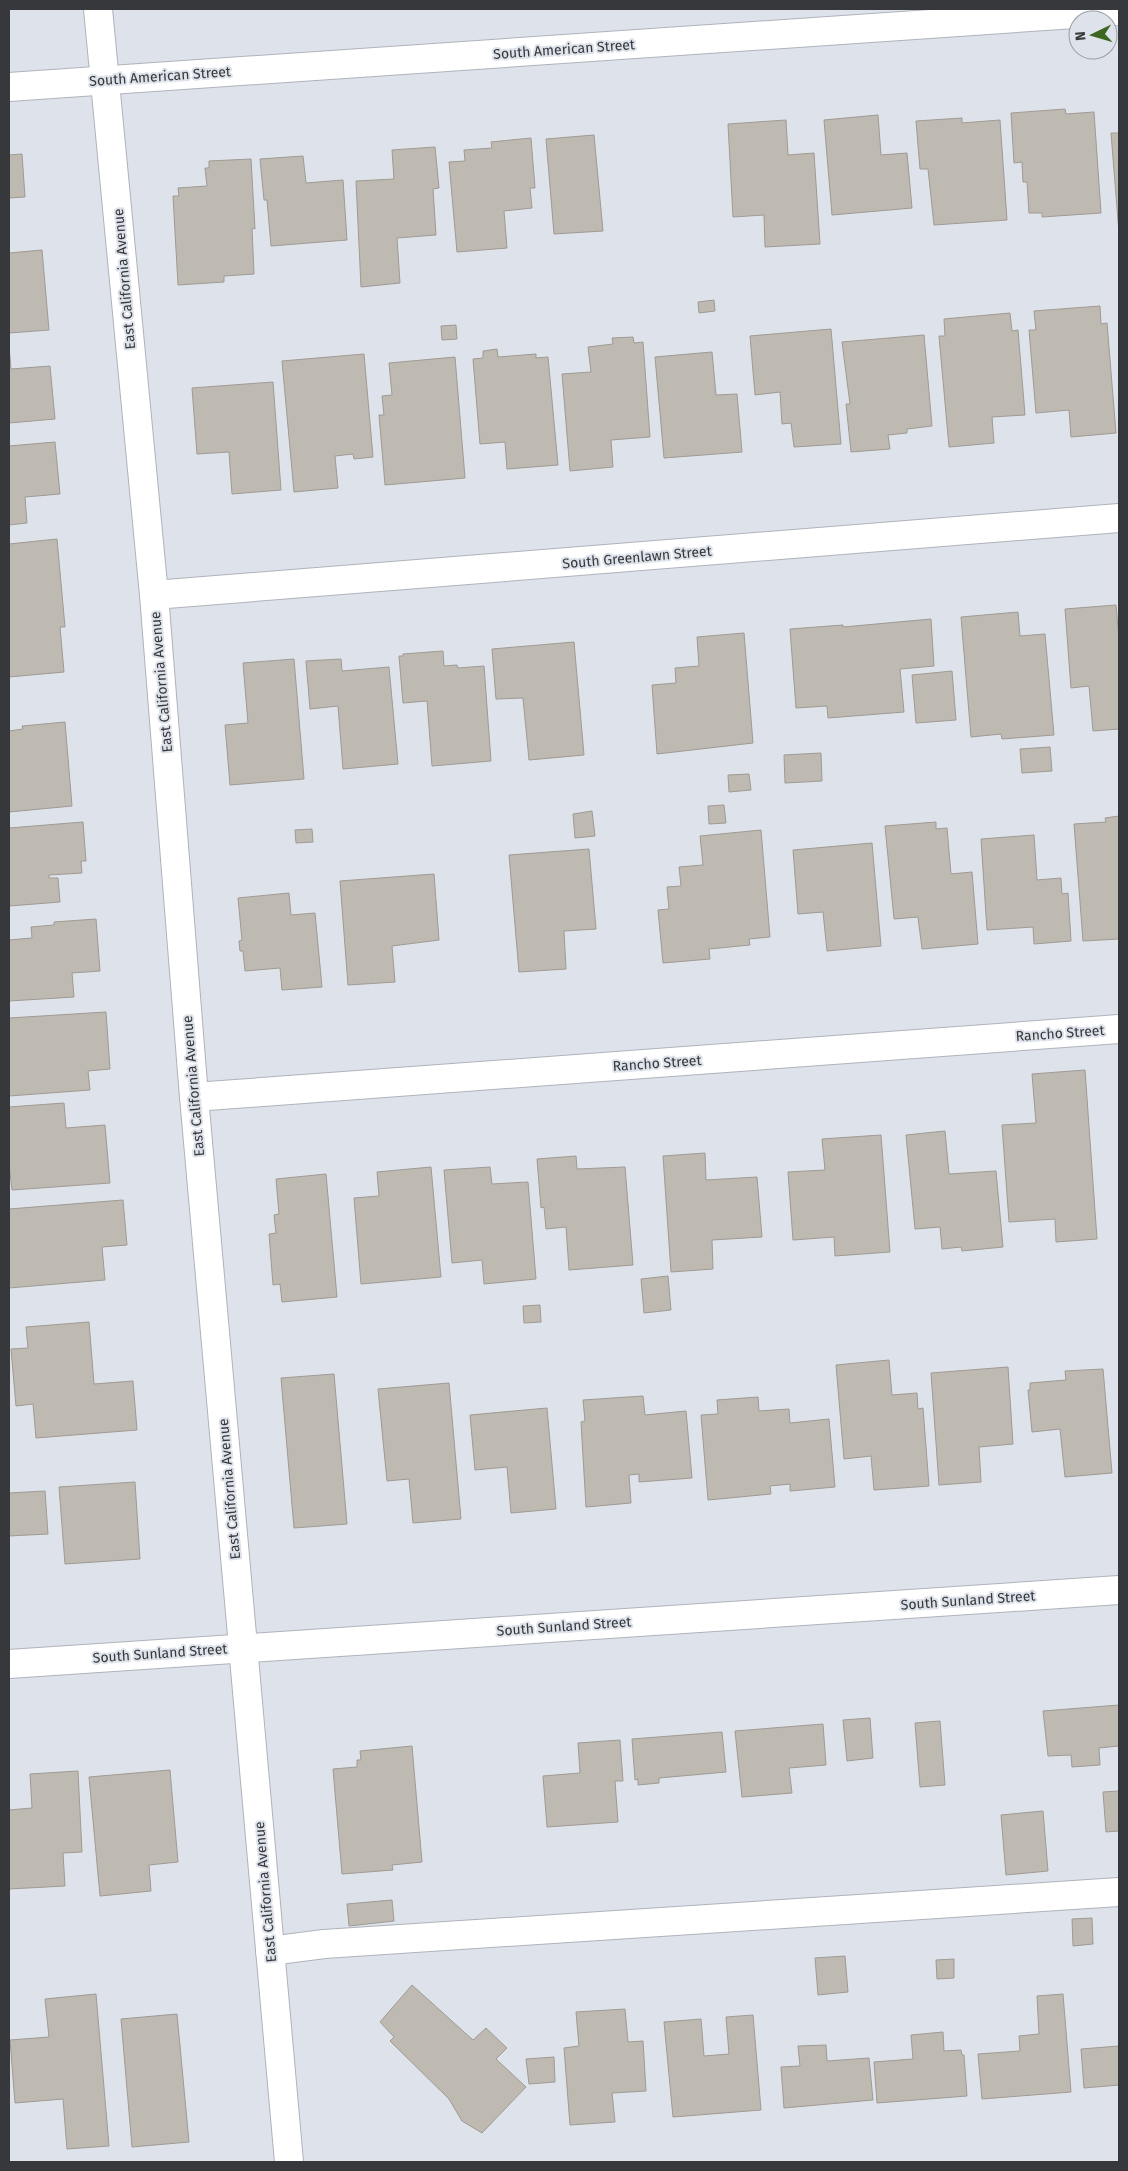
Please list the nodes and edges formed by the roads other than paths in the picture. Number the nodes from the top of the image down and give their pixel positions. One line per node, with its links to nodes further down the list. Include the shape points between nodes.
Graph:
1 (98, 9): 3 (street, East California Avenue)
2 (1119, 11): 3 (street, South American Street)
3 (106, 80): 4 (street, South American Street); 6 (street, East California Avenue)
4 (9, 87)
5 (1119, 518): 6 (street, South Greenlawn Street)
6 (154, 595): 8 (street, East California Avenue)
7 (1119, 1029): 8 (street, Rancho Street)
8 (194, 1097): 10 (street, East California Avenue)
9 (1119, 1590): 10 (street, South Sunland Street)
10 (244, 1647): 11 (street, South Sunland Street); 13 (street, East California Avenue)
11 (9, 1664)
12 (1119, 1892): 13 (street, via 324,1944)
13 (270, 1951): 14 (street, East California Avenue)
14 (289, 2162)

